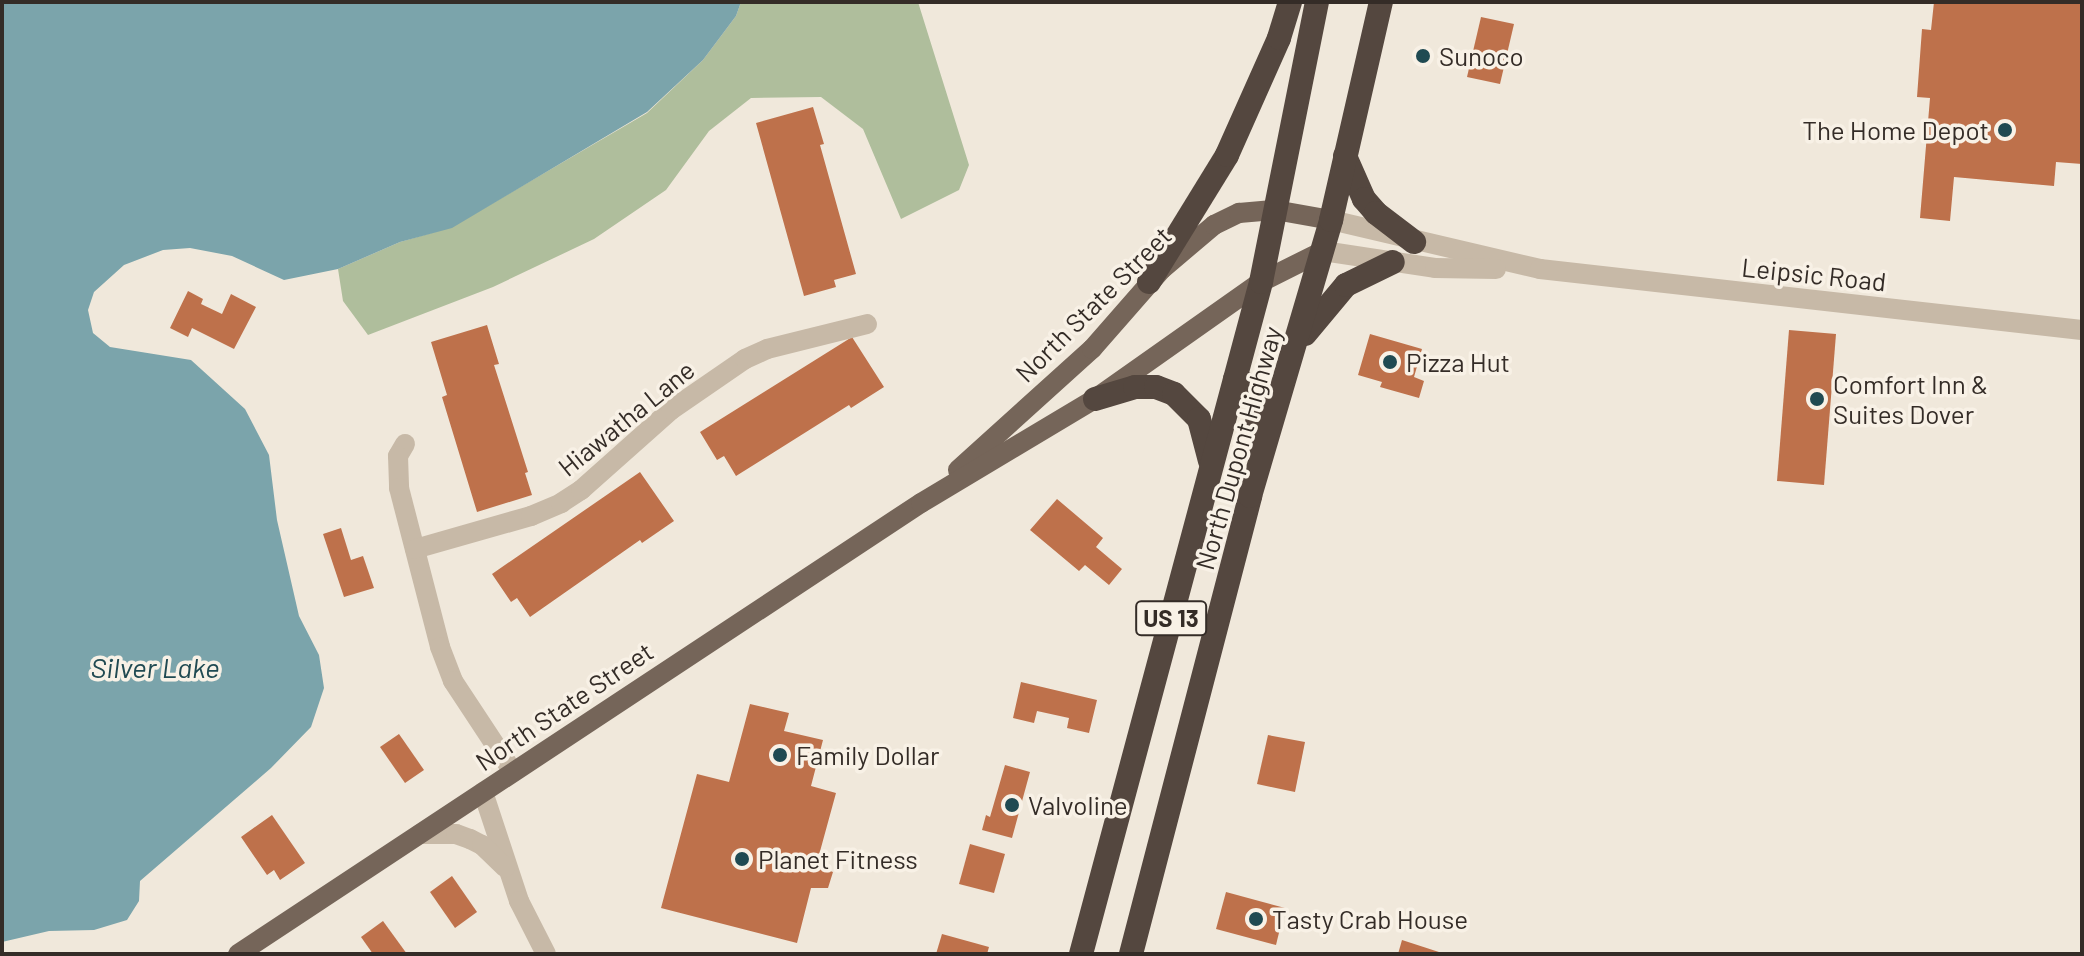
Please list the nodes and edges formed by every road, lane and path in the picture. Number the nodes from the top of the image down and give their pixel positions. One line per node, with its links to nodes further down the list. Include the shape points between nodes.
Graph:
1 (1290, 2): 11 (highway, via 1227,155)
2 (1317, 2): 5 (highway, North Dupont Highway / US 13)
3 (1381, 2): 4 (highway, North Dupont Highway / US 13)
4 (1345, 156): 6 (highway, North Dupont Highway / US 13); 7 (highway, via 1370,206)
5 (1275, 210): 6 (main road, North State Street); 11 (main road, North State Street, via 1239,213 1214,225); 12 (highway, North Dupont Highway / US 13)
6 (1331, 220): 7 (street, Leipsic Road); 8 (highway, North Dupont Highway / US 13)
7 (1414, 242): 10 (street, Leipsic Road)
8 (1323, 251): 9 (street, Leipsic Road); 12 (main road, North State Street); 15 (highway, North Dupont Highway / US 13)
9 (1393, 262): 10 (street, Leipsic Road); 15 (highway, via 1346,285)
10 (1540, 269): 14 (street, Leipsic Road)
11 (1149, 282): 21 (main road, North State Street, via 1092,349)
12 (1261, 282): 16 (highway, North Dupont Highway / US 13); 17 (main road, North State Street)
13 (867, 324): 22 (street, Hiawatha Lane, via 745,359 671,410 561,503)
14 (2082, 330)
15 (1297, 345): 20 (highway, North Dupont Highway / US 13)
16 (1235, 379): 19 (highway, North Dupont Highway / US 13); 20 (highway, via 1248,385 1259,402)
17 (1095, 399): 19 (highway, via 1135,387 1174,394 1199,419); 21 (main road, North State Street)
18 (405, 444): 22 (street, via 398,456 399,488)
19 (1212, 469): 29 (highway, North Dupont Highway / US 13)
20 (1250, 496): 30 (highway, North Dupont Highway / US 13)
21 (921, 503): 23 (main road, North State Street)
22 (415, 549): 23 (street, via 453,681)
23 (513, 772): 24 (main road, North State Street)
24 (483, 792): 25 (main road, North State Street); 26 (street)
25 (420, 834): 26 (street, via 470,839); 27 (main road, North State Street)
26 (507, 868): 28 (street)
27 (238, 954)
28 (546, 954)
29 (1081, 954)
30 (1131, 954)

